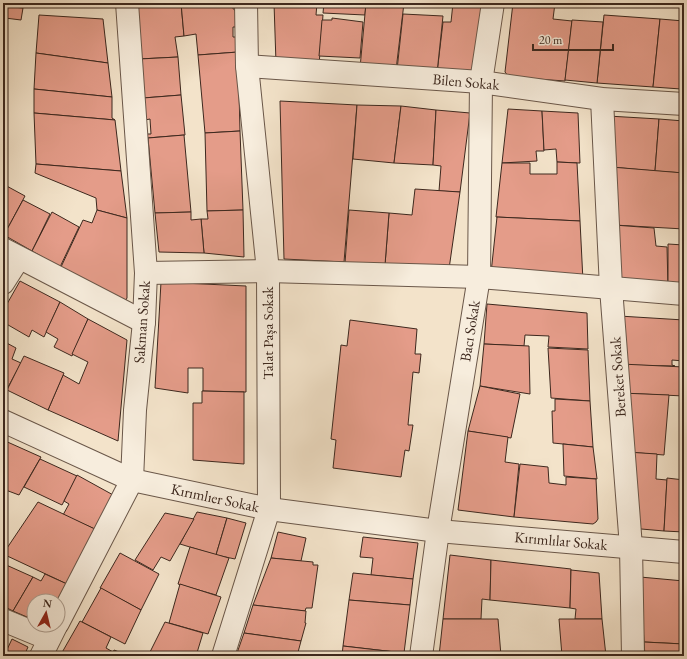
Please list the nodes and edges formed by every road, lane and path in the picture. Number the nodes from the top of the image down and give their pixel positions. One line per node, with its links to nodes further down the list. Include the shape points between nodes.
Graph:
1 (127, 3): 10 (street, Sakman Sokak)
2 (246, 3): 4 (street, Talat Paşa Sokak)
3 (493, 3): 5 (street, Bacı Sokak)
4 (247, 66): 5 (street, Bilen Sokak); 9 (street, Talat Paşa Sokak)
5 (481, 82): 6 (street, Bilen Sokak); 11 (street, Bacı Sokak)
6 (602, 99): 7 (street, Bilen Sokak); 13 (street, Bereket Sokak)
7 (684, 104)
8 (11, 254): 12 (street); 15 (street)
9 (268, 271): 10 (street); 11 (street); 18 (street, Talat Paşa Sokak)
10 (146, 273): 15 (street, Sakman Sokak)
11 (479, 277): 13 (street); 19 (street, Bacı Sokak)
12 (3, 283)
13 (610, 288): 14 (street); 20 (street, Bereket Sokak)
14 (684, 294)
15 (144, 322): 17 (street, Sakman Sokak, via 135,410)
16 (3, 421): 17 (street, Kırımlıer Sokak)
17 (132, 480): 18 (street, Kırımlıer Sokak); 23 (street, Sakman Sokak)
18 (269, 509): 19 (street, Kırımlıer Sokak); 24 (street, Talat Paşa Sokak)
19 (438, 531): 20 (street, Kırımlılar Sokak); 25 (street, Bacı Sokak)
20 (631, 547): 21 (street, Kırımlılar Sokak); 26 (street, Bereket Sokak)
21 (684, 552)
22 (3, 620): 23 (street)
23 (51, 636)
24 (223, 656)
25 (421, 656)
26 (633, 656)

